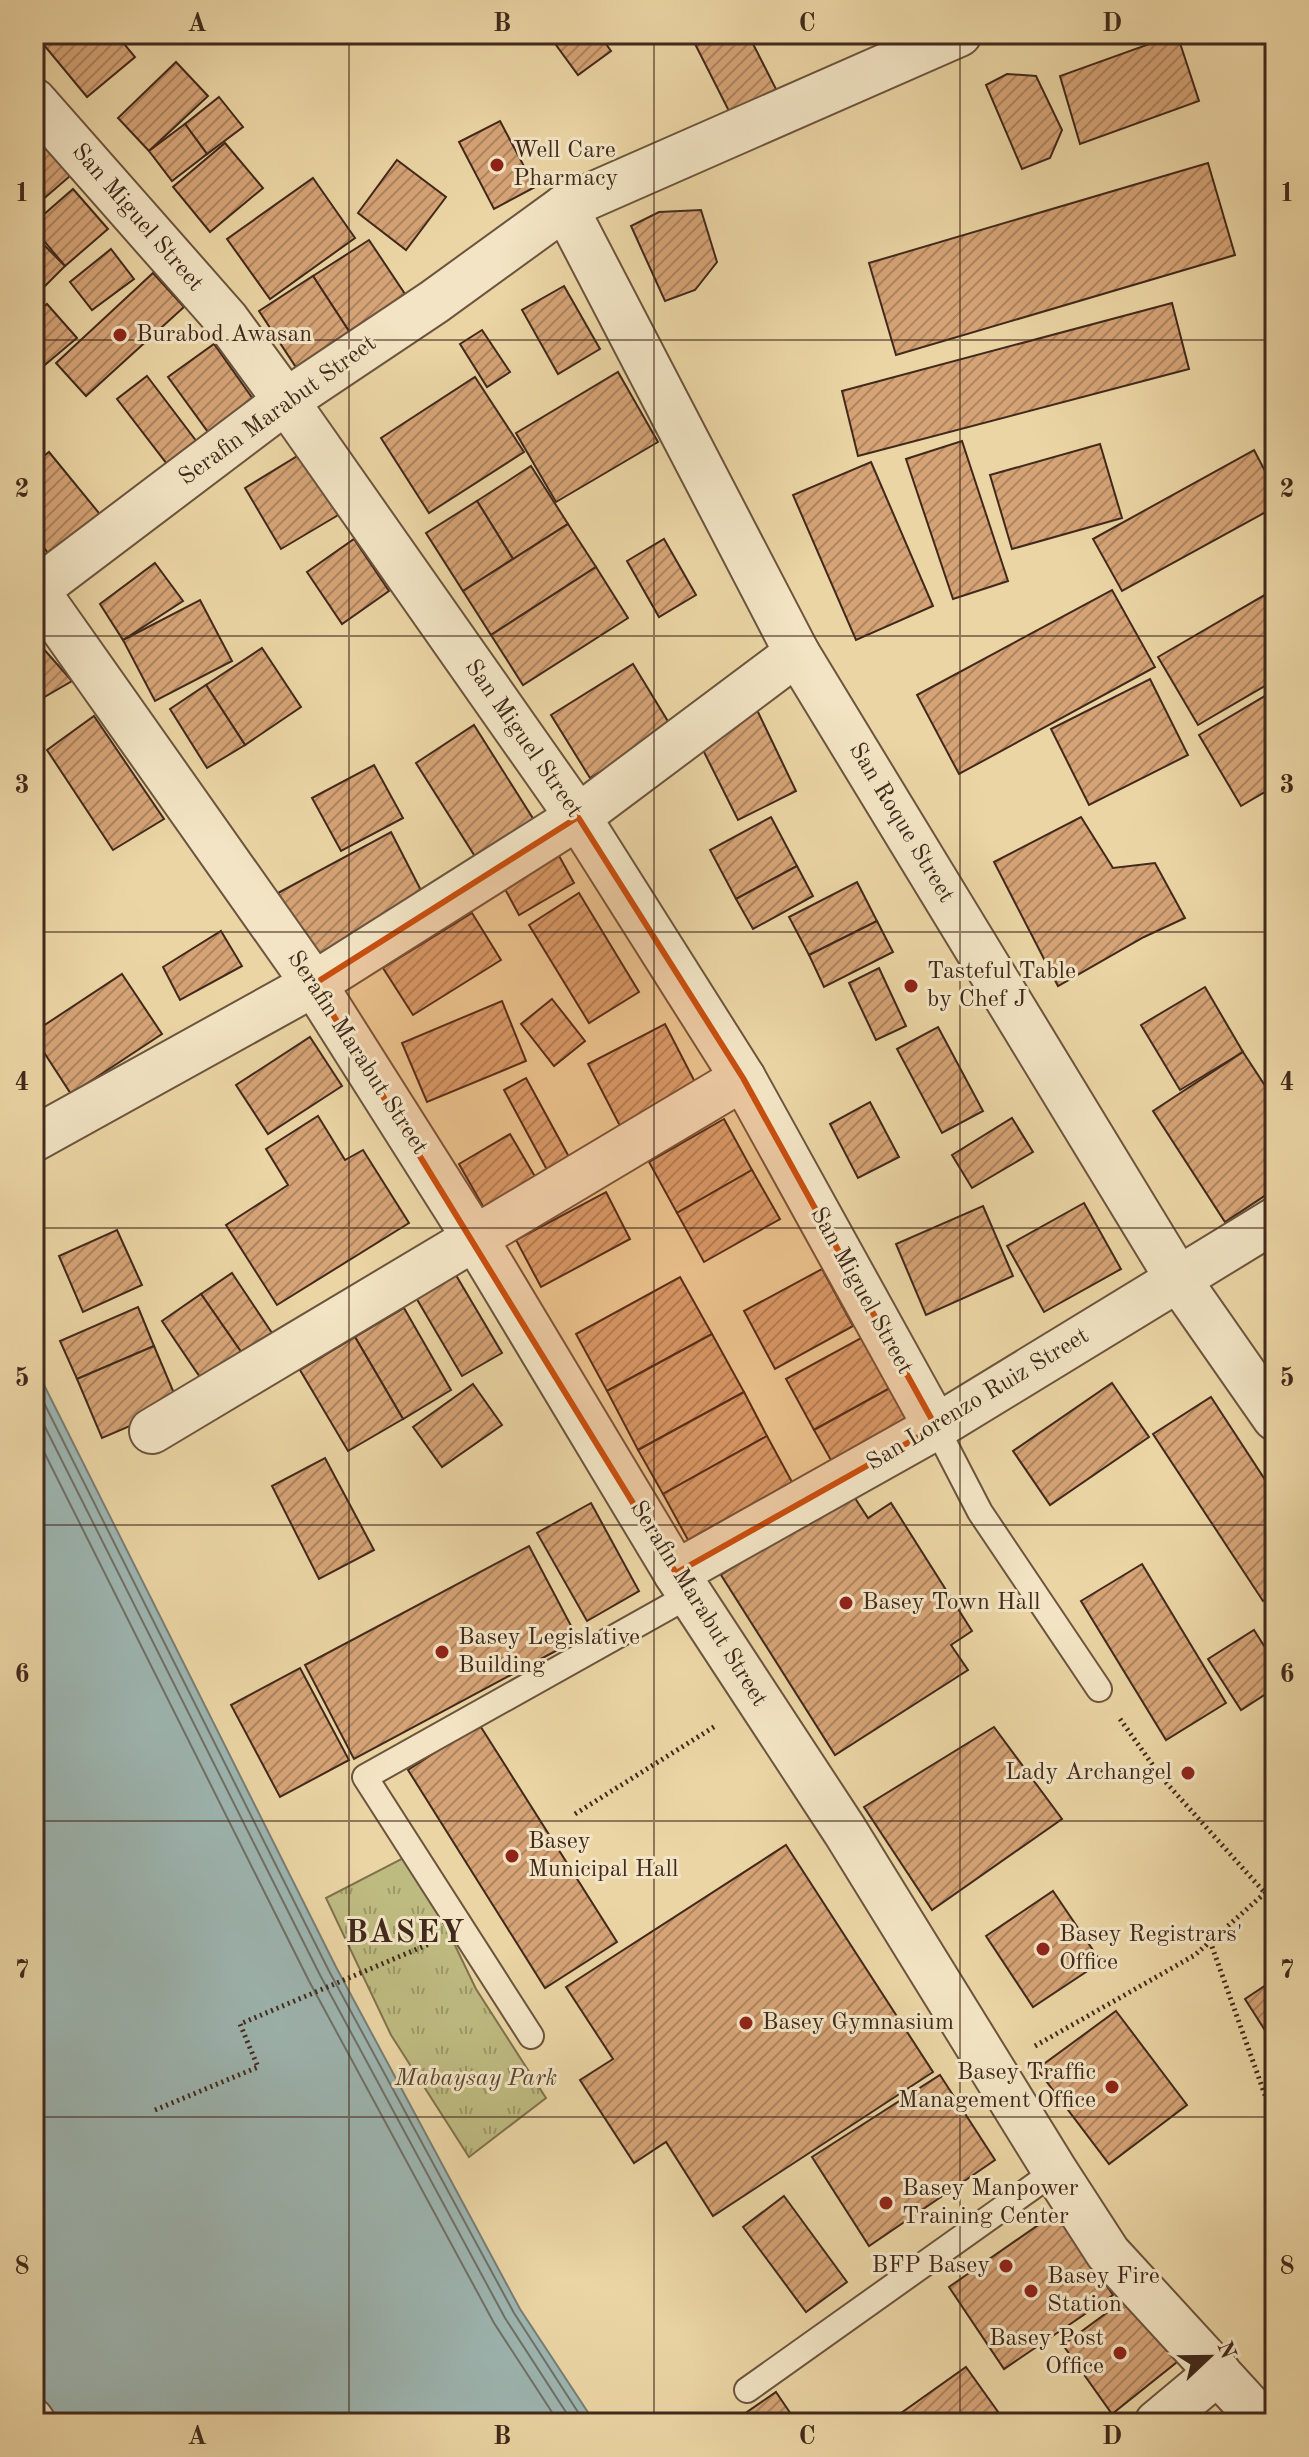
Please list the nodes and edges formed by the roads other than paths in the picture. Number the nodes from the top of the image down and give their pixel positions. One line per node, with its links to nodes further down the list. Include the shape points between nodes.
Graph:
1 (959, 34): 3 (street, Serafin Marabut Street)
2 (34, 101): 4 (street, San Miguel Street, via 226,319)
3 (565, 207): 4 (street, Serafin Marabut Street); 6 (street, San Roque Street)
4 (286, 401): 5 (street, Serafin Marabut Street); 7 (street, San Miguel Street)
5 (35, 590): 8 (street, Serafin Marabut Street)
6 (797, 653): 7 (street); 13 (street, San Roque Street)
7 (578, 817): 8 (street); 9 (street, San Miguel Street)
8 (314, 984): 10 (street); 12 (street, Serafin Marabut Street)
9 (743, 1078): 12 (street); 15 (street, San Miguel Street)
10 (34, 1139)
11 (1275, 1220): 13 (street, San Lorenzo Ruiz Street)
12 (476, 1240): 16 (street); 17 (street, Serafin Marabut Street)
13 (1178, 1279): 14 (street, San Roque Street); 15 (street, San Lorenzo Ruiz Street)
14 (1275, 1418)
15 (936, 1427): 17 (street, San Lorenzo Ruiz Street); 18 (lane, via 980,1512)
16 (152, 1431)
17 (683, 1584): 19 (lane, via 365,1777); 20 (street, Serafin Marabut Street, via 845,1831)
18 (1099, 1689)
19 (531, 2036)
20 (1055, 2171): 21 (street, Serafin Marabut Street, via 1108,2253); 22 (lane)
21 (1218, 2372): 25 (street); 26 (street, Serafin Marabut Street)
22 (747, 2390)
23 (34, 2417): 24 (street)
24 (38, 2423)
25 (1157, 2423)
26 (1264, 2423)

